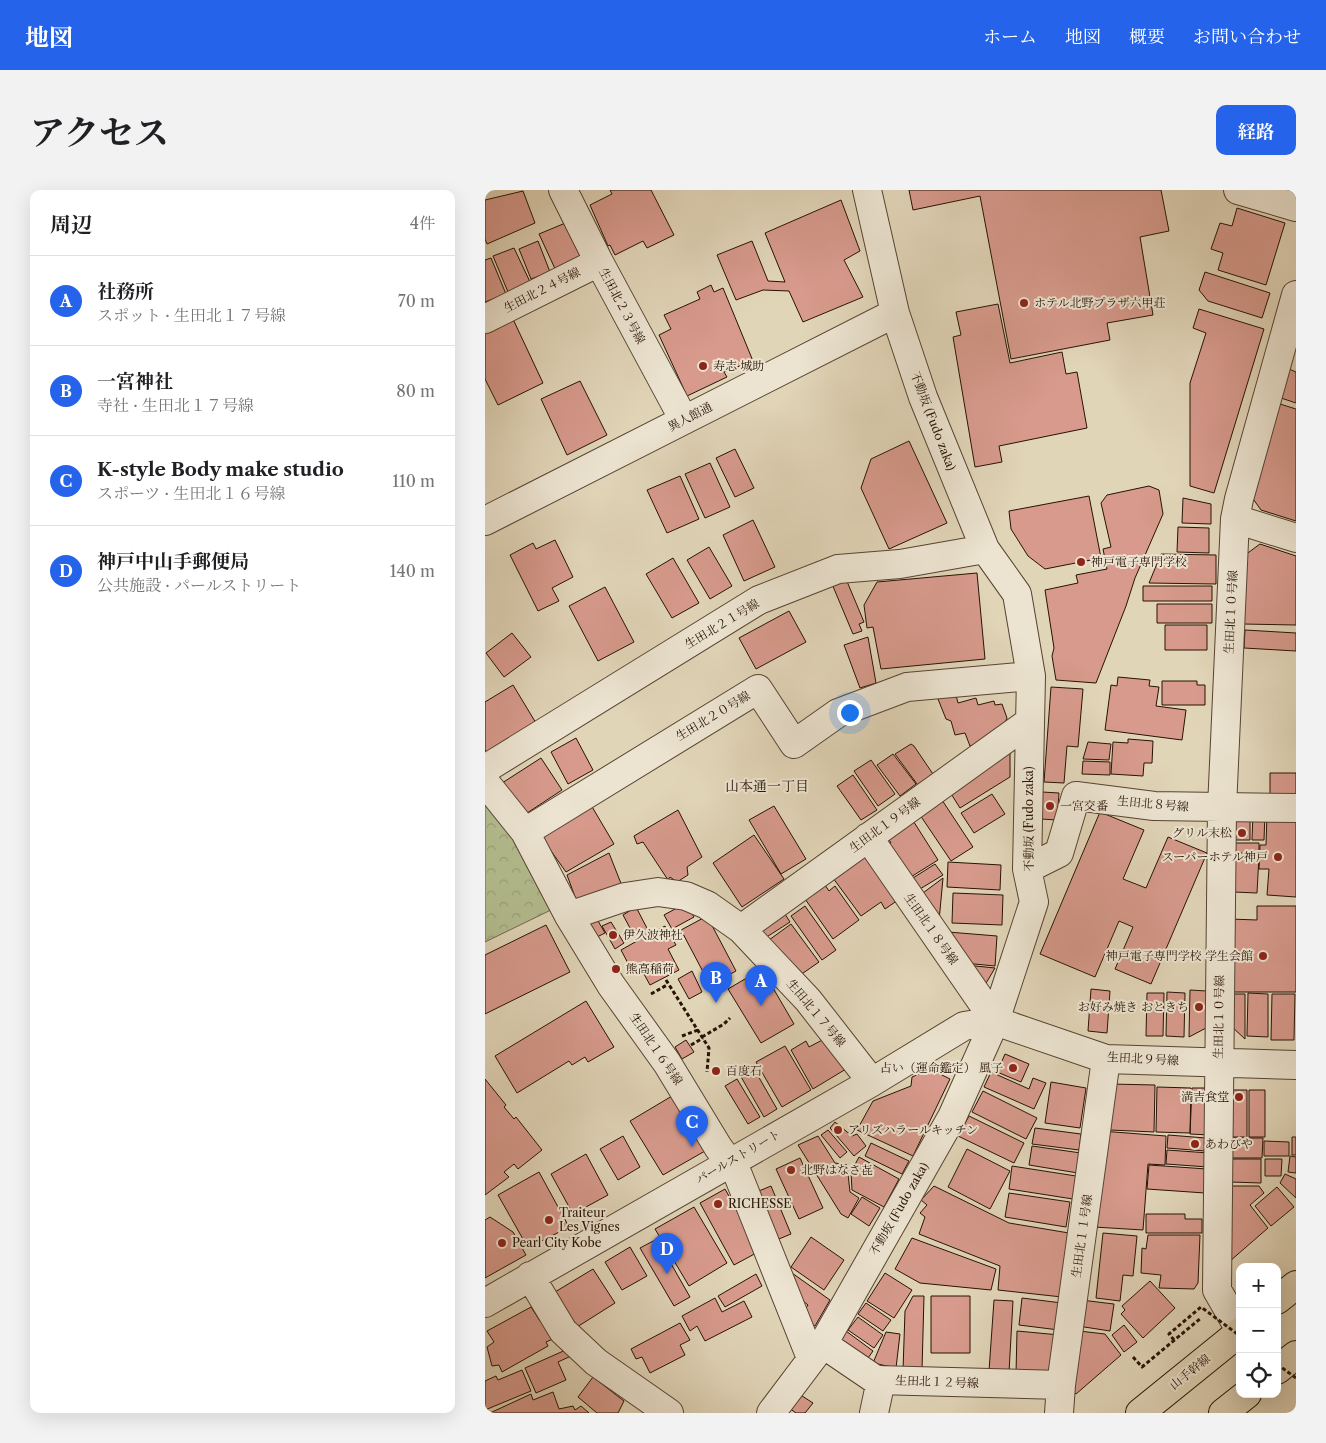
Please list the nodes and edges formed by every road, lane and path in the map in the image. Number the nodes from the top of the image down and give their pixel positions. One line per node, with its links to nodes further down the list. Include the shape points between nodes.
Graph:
1 (563, 190): 5 (street, 生田北２３号線)
2 (867, 190): 7 (street, 不動坂 (Fudo zaka))
3 (1237, 190): 4 (street)
4 (1296, 207)
5 (599, 262): 8 (street, 生田北２４号線); 9 (street, 生田北２３号線)
6 (1296, 294): 10 (street, 生田北１０号線)
7 (895, 314): 9 (street, 異人館通); 13 (street, 不動坂 (Fudo zaka), via 923,397)
8 (485, 319)
9 (683, 420): 11 (street, 異人館通)
10 (1235, 519): 12 (street); 18 (street, 生田北１０号線)
11 (485, 521)
12 (1296, 538)
13 (985, 549): 14 (street, 不動坂 (Fudo zaka), via 1017,594); 16 (street, 生田北２１号線, via 900,564 838,568 759,600)
14 (1031, 676): 15 (street, 不動坂 (Fudo zaka)); 20 (street, 生田北２０号線, via 907,688 838,713 794,744 758,689)
15 (1029, 722): 21 (street, 生田北１９号線); 22 (street, 不動坂 (Fudo zaka))
16 (485, 769)
17 (485, 782): 20 (street, 生田北１６号線)
18 (1221, 808): 19 (street, 生田北８号線); 22 (street, 生田北８号線, via 1154,806 1076,796 1059,853); 31 (street, 生田北１０号線)
19 (1296, 808)
20 (525, 832): 23 (street, 生田北１６号線)
21 (868, 837): 24 (street, 生田北１９号線); 27 (street, 生田北１８号線)
22 (1027, 869): 27 (street, 不動坂 (Fudo zaka), via 1034,902)
23 (569, 916): 24 (street, 生田北１７号線, via 625,897 658,892 686,896 707,905); 35 (street, 生田北１６号線)
24 (741, 929): 34 (street, 生田北１７号線, via 808,1000)
25 (666, 980): 28 (path)
26 (730, 1018): 28 (path)
27 (995, 1021): 30 (street, 生田北９号線); 34 (street, パールストリート, via 964,1026); 45 (street, 不動坂 (Fudo zaka), via 952,1116)
28 (703, 1037): 29 (path); 33 (path, via 709,1048)
29 (691, 1045)
30 (1106, 1059): 31 (street, 生田北９号線); 52 (street, 生田北１１号線)
31 (1218, 1062): 32 (street, 生田北９号線); 41 (street, 生田北１０号線, via 1217,1290)
32 (1296, 1065)
33 (705, 1078)
34 (872, 1082): 35 (street, パールストリート)
35 (729, 1163): 36 (street, パールストリート); 45 (street, 生田北１６号線, via 738,1175)
36 (530, 1276): 39 (street, パールストリート); 54 (street, via 570,1337 596,1362)
37 (1296, 1285): 38 (main road)
38 (1281, 1297)
39 (485, 1303)
40 (1196, 1323): 44 (path)
41 (1236, 1324)
42 (1236, 1333): 44 (path, bridge, via 1201,1307 1169,1334)
43 (1236, 1334): 58 (main road, 山手幹線)
44 (1174, 1340): 47 (path, via 1142,1367)
45 (817, 1351): 51 (street, 生田北１２号線); 55 (street, 不動坂 (Fudo zaka))
46 (1296, 1354): 48 (main road)
47 (1133, 1357)
48 (1281, 1367)
49 (1281, 1367): 50 (path, bridge)
50 (1296, 1378)
51 (881, 1380): 52 (street, 生田北１２号線); 56 (street)
52 (1061, 1385): 57 (street, 生田北１１号線)
53 (1242, 1398): 59 (main road)
54 (669, 1413)
55 (771, 1413)
56 (874, 1413)
57 (1059, 1413)
58 (1140, 1413)
59 (1223, 1413)

